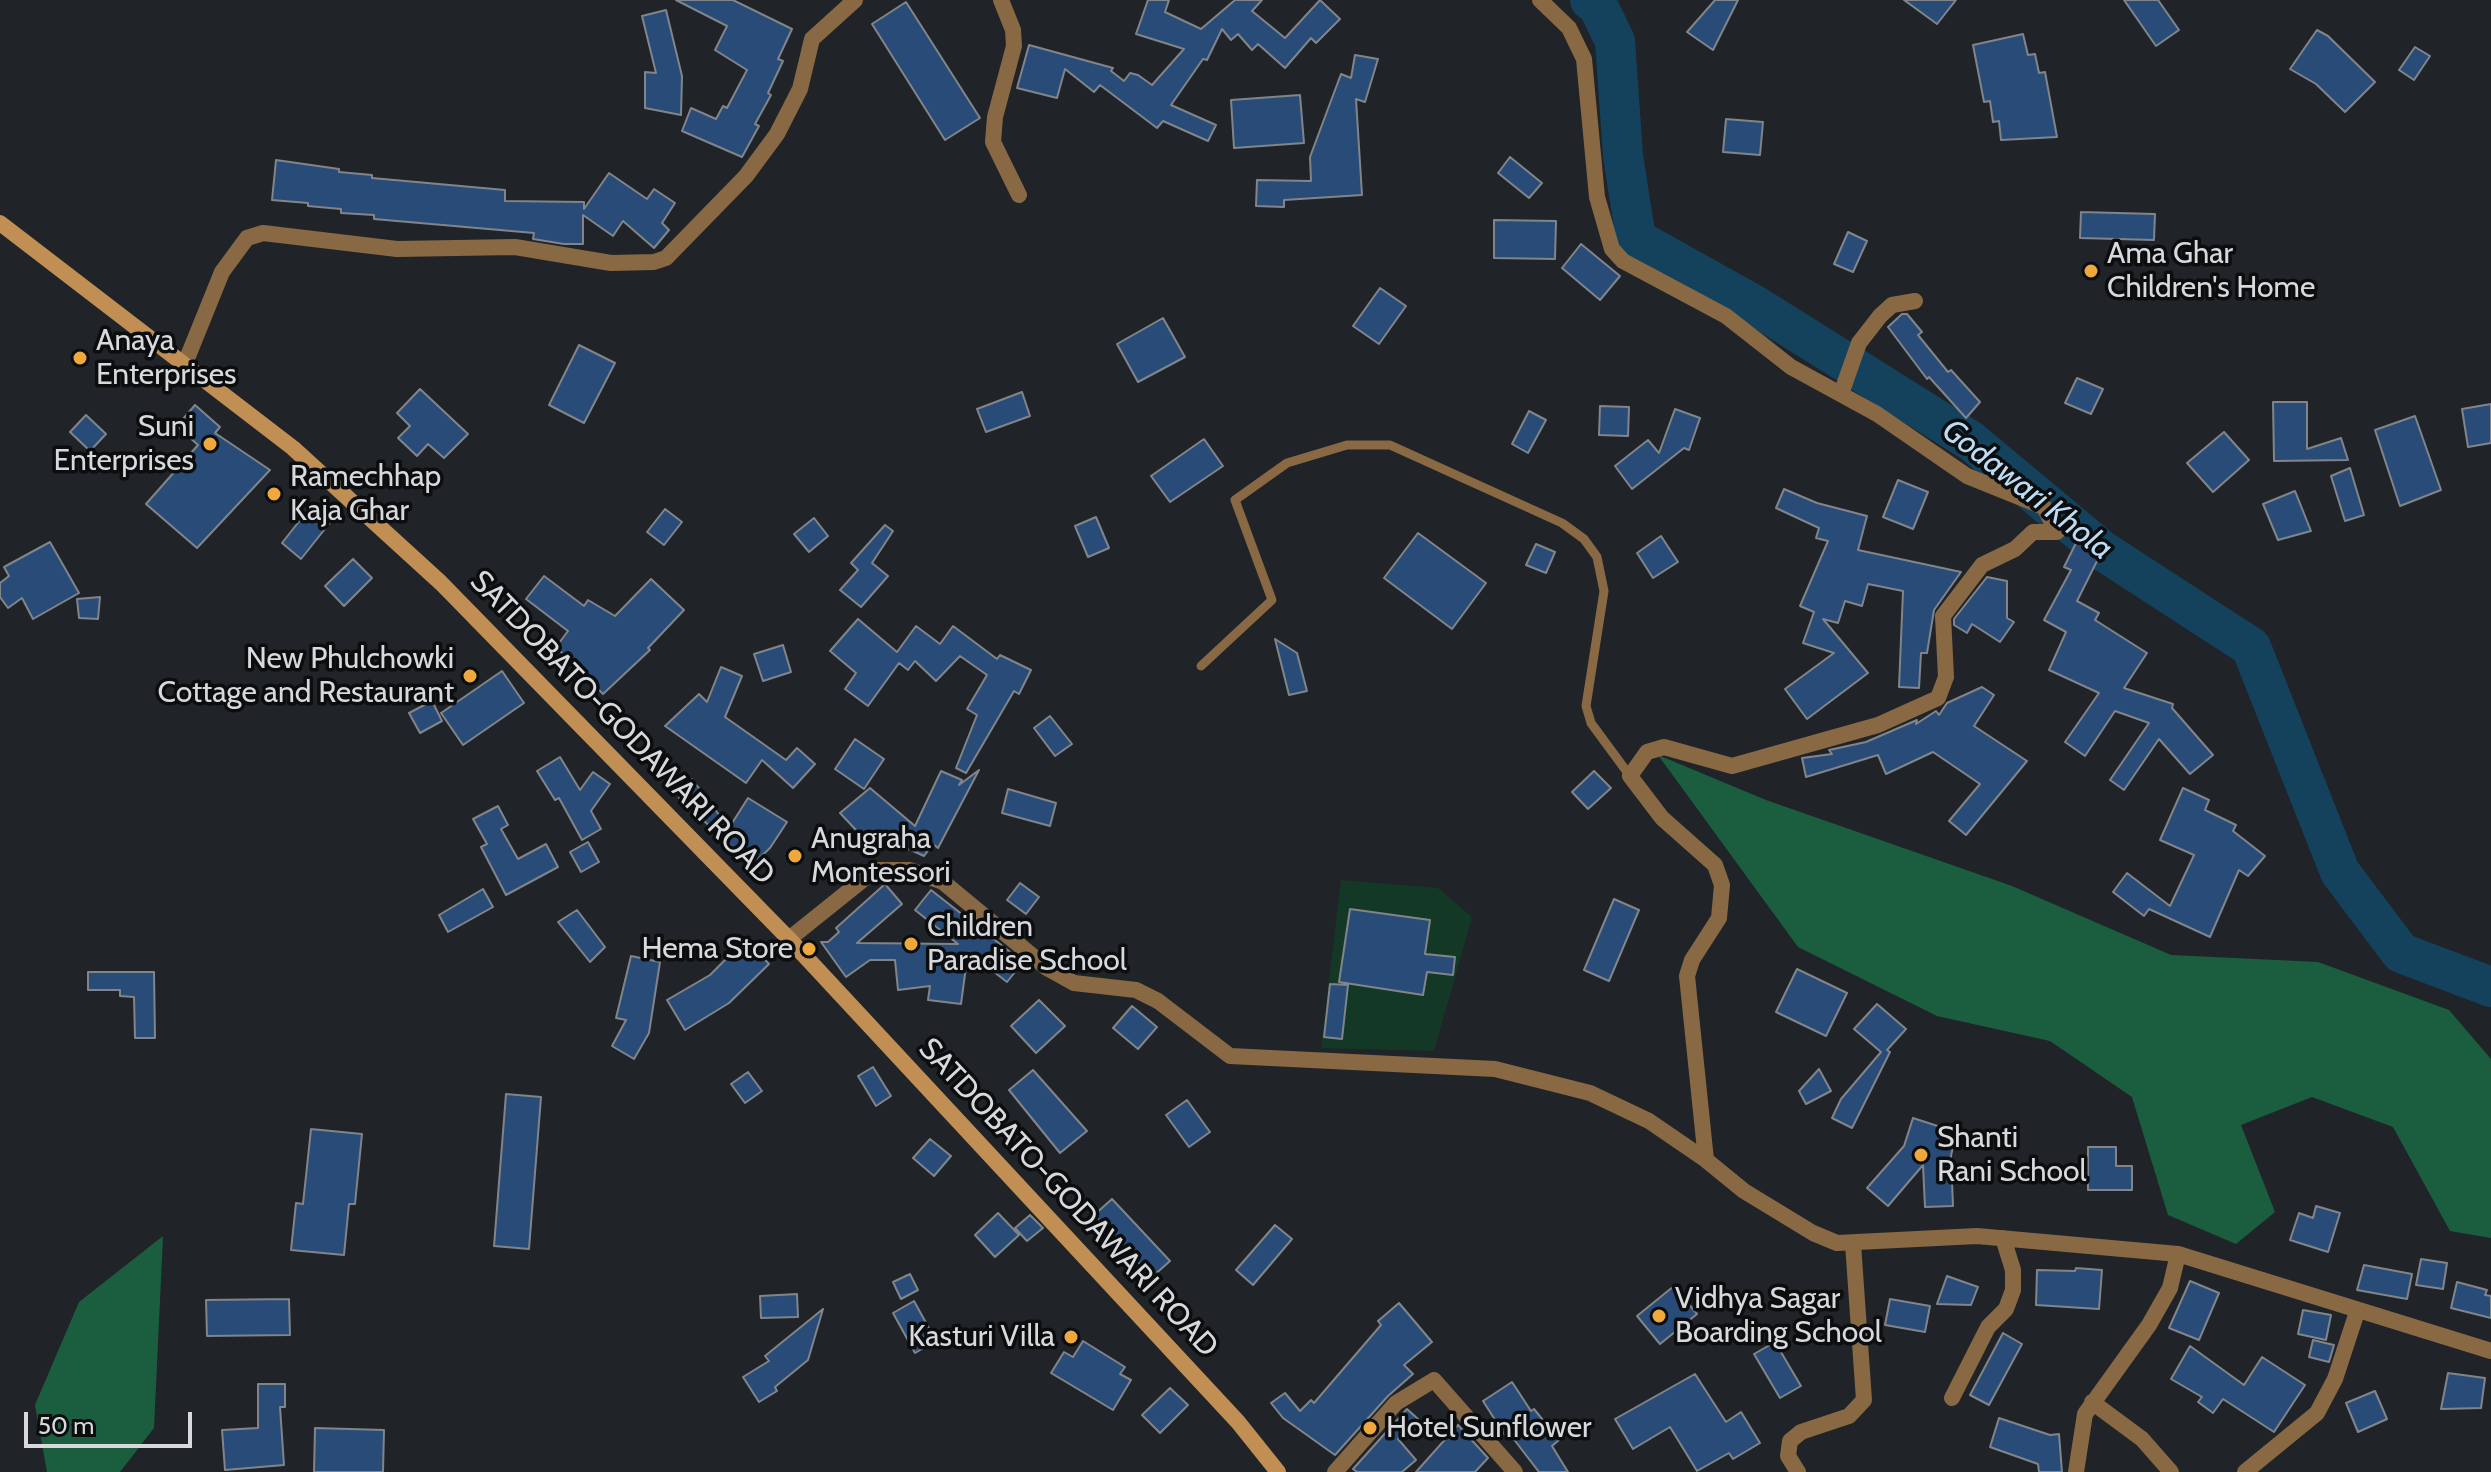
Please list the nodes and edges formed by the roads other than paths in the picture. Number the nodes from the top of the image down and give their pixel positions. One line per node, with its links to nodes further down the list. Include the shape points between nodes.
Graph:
1 (855, 0): 7 (street, via 812,39 800,89 777,134 746,176 666,258 611,263 515,247 397,249 263,233 247,238 227,262)
2 (1001, 0): 4 (street, via 1014,46 993,142)
3 (1540, 0): 8 (street, via 1569,28 1584,59 1597,197 1612,249 1623,261 1726,316 1791,367)
4 (1019, 195)
5 (0, 223): 7 (street, SATDOBATO-GODAWARI ROAD)
6 (1915, 301): 8 (street, via 1892,305 1859,343)
7 (184, 366): 11 (street, SATDOBATO-GODAWARI ROAD, via 293,448 441,583)
8 (1841, 394): 10 (street, via 1967,476 2044,507 2057,532 2033,532 2015,549 1982,565 1943,616 1946,677 1938,698 1878,725 1732,766 1664,747 1647,752)
9 (1201, 666): 10 (lane, via 1272,600 1235,500 1287,463 1347,445 1390,445 1562,523 1584,539 1597,557 1604,591 1586,706 1591,723)
10 (1630, 776): 12 (street, via 1662,818 1715,865 1722,885 1719,918 1687,976)
11 (789, 939): 12 (street, via 875,870 910,870 943,882 1047,968 1074,983 1136,990 1230,1056 1495,1069 1590,1093 1649,1121); 20 (street, SATDOBATO-GODAWARI ROAD, via 1228,1410)
12 (1706, 1160): 14 (street, via 1744,1191 1813,1233)
13 (2003, 1238): 14 (street); 15 (street); 18 (street, via 2013,1290)
14 (1853, 1244): 23 (street, via 1864,1400 1849,1416 1790,1441 1788,1456)
15 (2178, 1254): 16 (street); 19 (street, via 2163,1301)
16 (2357, 1312): 17 (street); 26 (street, via 2335,1379 2317,1413)
17 (2491, 1351)
18 (1952, 1398)
19 (2092, 1402): 24 (street, via 2085,1414); 25 (street, via 2142,1439)
20 (1278, 1472)
21 (1335, 1472): 22 (street, via 1396,1403 1434,1380)
22 (1515, 1472)
23 (1798, 1472)
24 (2076, 1472)
25 (2171, 1472)
26 (2245, 1472)

